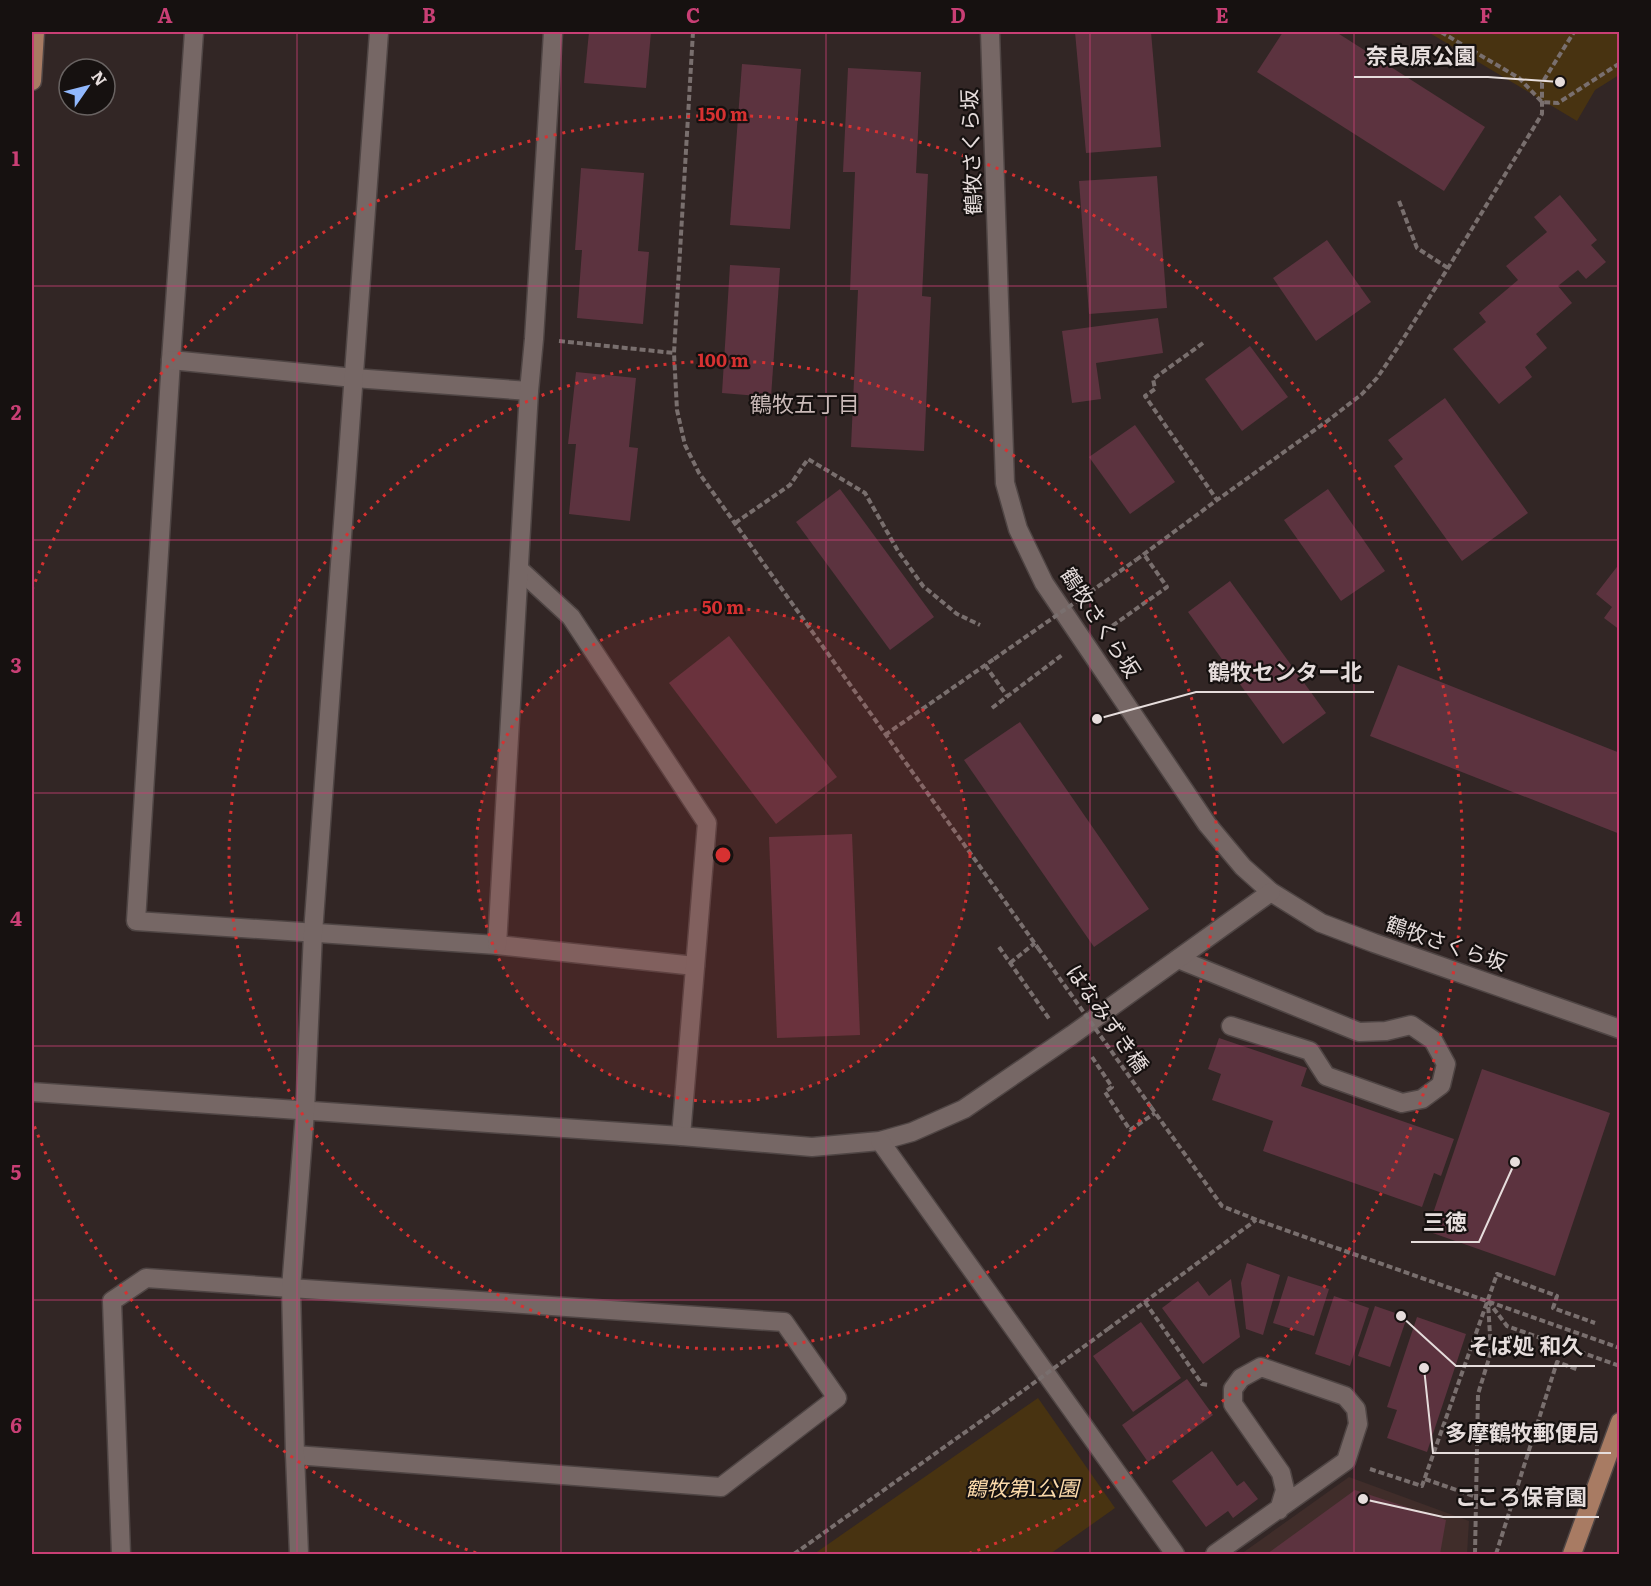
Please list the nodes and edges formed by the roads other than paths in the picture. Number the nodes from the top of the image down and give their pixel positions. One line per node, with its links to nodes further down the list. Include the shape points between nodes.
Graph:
1 (35, 32): 6 (main road)
2 (194, 32): 7 (street)
3 (379, 32): 8 (street)
4 (553, 32): 9 (street)
5 (990, 32): 11 (street, 鶴牧さくら坂, via 1005,483 1018,529 1044,583 1207,824 1243,867)
6 (32, 81)
7 (171, 360): 8 (street); 12 (street, via 136,921)
8 (354, 378): 9 (street); 12 (street)
9 (529, 391): 10 (street)
10 (520, 570): 13 (street); 15 (street, via 571,617 707,823)
11 (1271, 892): 14 (street); 17 (street, 鶴牧さくら坂, via 1321,923)
12 (313, 933): 13 (street); 19 (street)
13 (497, 945): 15 (street)
14 (1178, 959): 16 (street, via 1359,1032 1411,1025 1433,1040 1446,1064 1441,1085 1422,1099 1402,1103 1326,1076 1310,1051); 21 (street, via 964,1109)
15 (695, 966): 20 (street)
16 (1231, 1026)
17 (1620, 1029)
18 (32, 1092): 19 (street)
19 (305, 1112): 20 (street); 22 (street)
20 (681, 1136): 21 (street, via 812,1147)
21 (880, 1142): 30 (street)
22 (291, 1288): 24 (street); 24 (street, via 784,1322 837,1398 721,1487); 28 (street, via 146,1278 112,1301)
23 (1620, 1422): 32 (main road)
24 (295, 1455): 29 (street)
25 (1279, 1470): 26 (street, via 1292,1478); 26 (street, via 1233,1404 1233,1389 1241,1378 1261,1366 1345,1396 1356,1409 1358,1424 1346,1461); 27 (street, via 1285,1490)
26 (1317, 1482): 27 (street)
27 (1279, 1510): 31 (street)
28 (121, 1554)
29 (299, 1554)
30 (1175, 1554)
31 (1215, 1554)
32 (1572, 1554)

